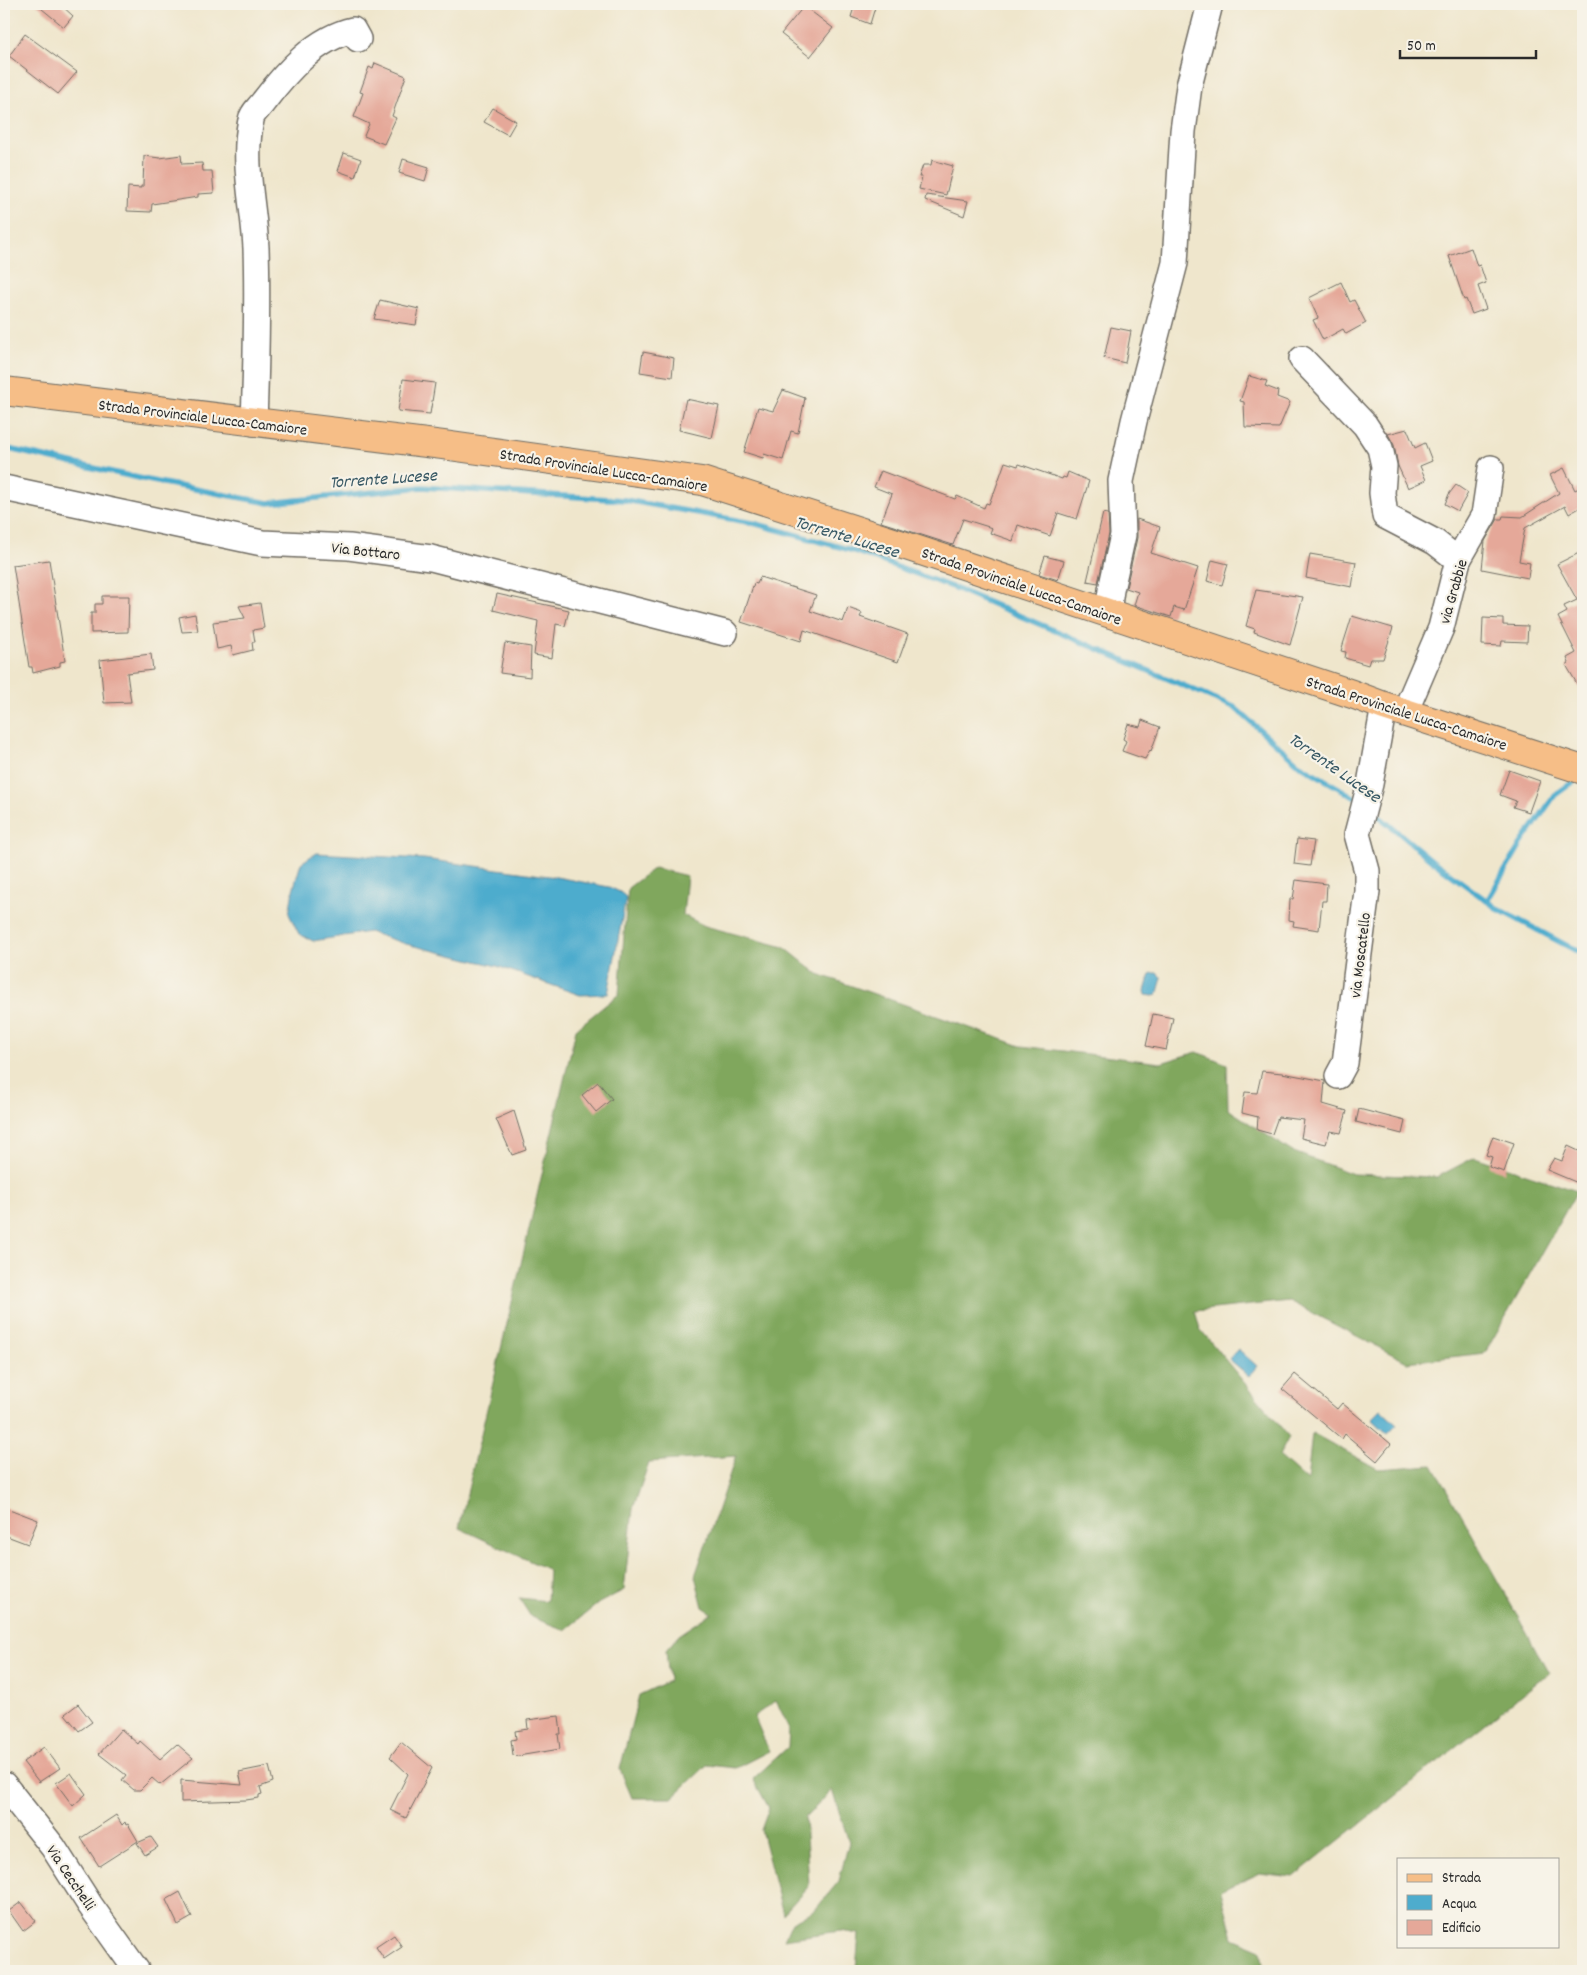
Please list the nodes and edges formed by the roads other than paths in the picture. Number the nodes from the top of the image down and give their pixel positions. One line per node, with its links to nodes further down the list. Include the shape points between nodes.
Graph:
1 (1210, 4): 9 (street, via 1189,86 1175,263 1121,481 1123,534)
2 (358, 39): 5 (street, via 354,30 339,33 318,45 280,79 251,118 247,158 256,247)
3 (1302, 359): 8 (street, via 1365,425 1380,448 1384,466 1382,493 1385,516 1435,542)
4 (4, 391): 5 (main road, Strada Provinciale Lucca-Camaiore)
5 (254, 423): 9 (main road, Strada Provinciale Lucca-Camaiore, via 702,481)
6 (1491, 468): 8 (street, via Grabbie, via 1484,515)
7 (4, 488): 10 (street, Via Bottaro, via 262,543 349,547 431,558)
8 (1458, 560): 11 (street, via Grabbie, via 1441,628)
9 (1108, 613): 11 (main road, Strada Provinciale Lucca-Camaiore)
10 (725, 633)
11 (1395, 709): 12 (main road, Strada Provinciale Lucca-Camaiore); 13 (street, via Moscatello, via 1357,834 1367,872 1367,891 1345,1063)
12 (1573, 767)
13 (1338, 1076)
14 (4, 1784): 15 (street, Via Cecchelli, via 52,1847)
15 (137, 1971)

